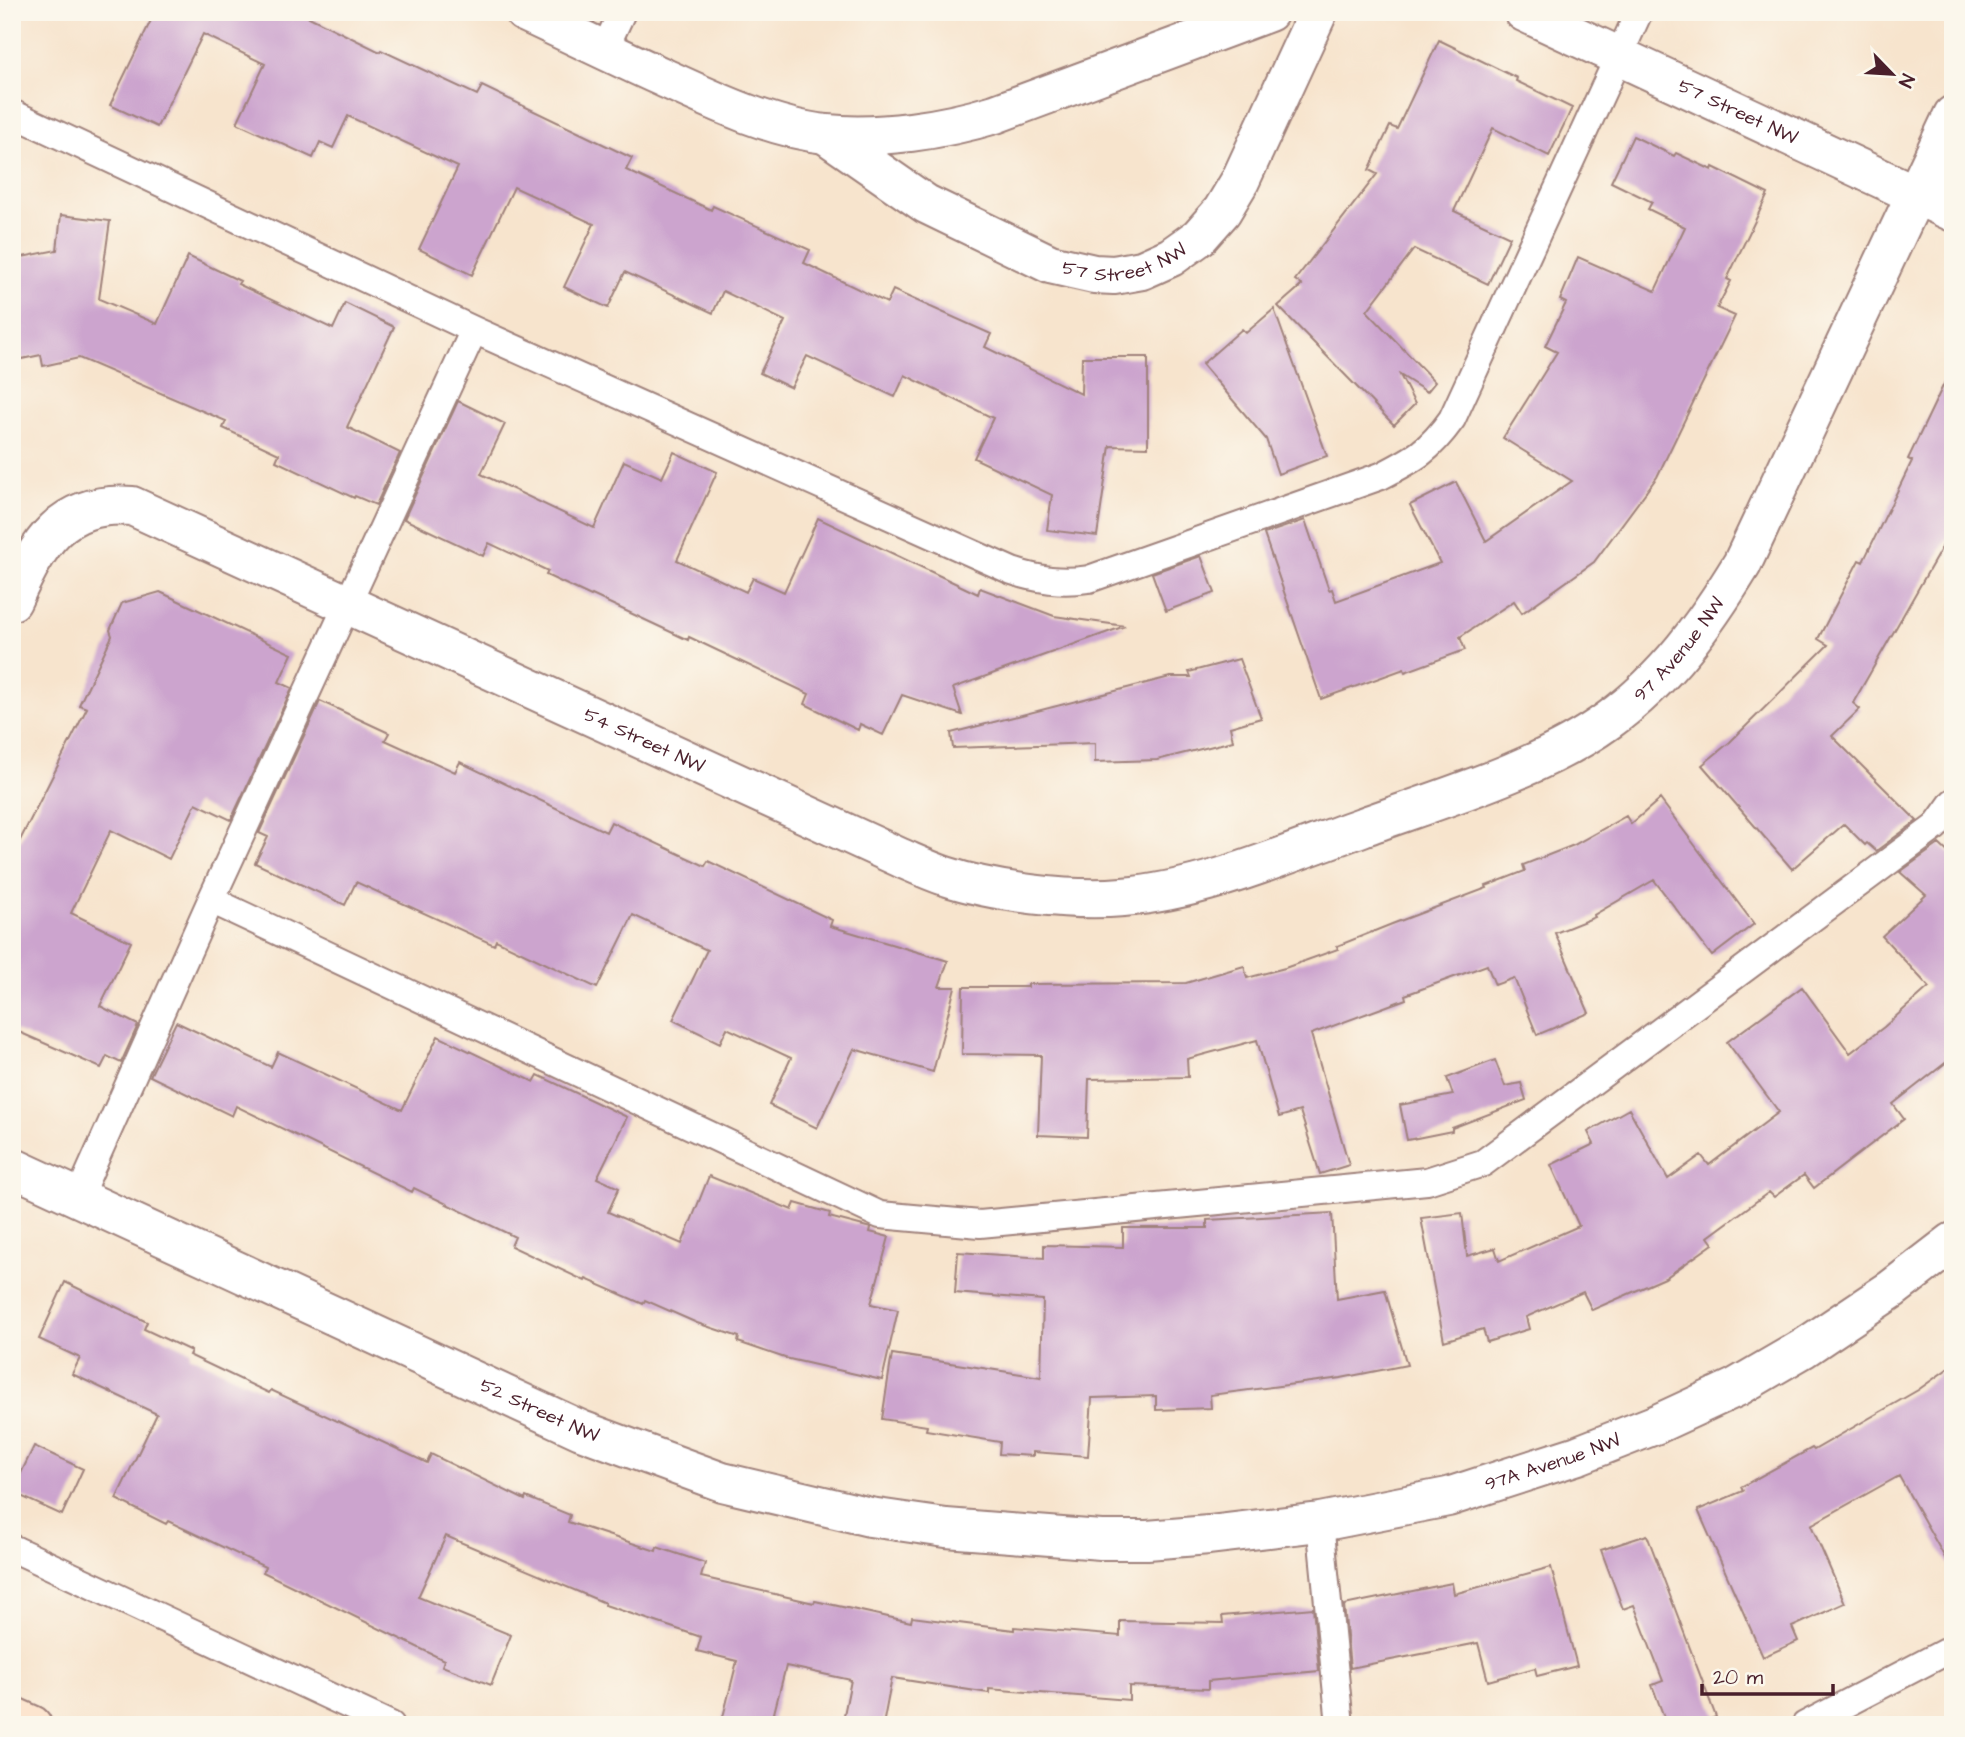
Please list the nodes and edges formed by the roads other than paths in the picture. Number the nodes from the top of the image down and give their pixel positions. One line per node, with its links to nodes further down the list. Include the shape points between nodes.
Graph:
1 (524, 12): 7 (street, 57 Street NW)
2 (622, 12): 7 (lane)
3 (1269, 12): 11 (street, 57 Street NW, via 967,122 897,133)
4 (1318, 12): 11 (street, 57 Street NW, via 1222,211 1199,237 1142,270 1094,274 1050,264 926,204)
5 (1524, 12): 8 (street, 57 Street NW)
6 (1639, 12): 8 (lane)
7 (604, 50): 11 (street, 57 Street NW, via 709,99)
8 (1619, 57): 12 (street, 57 Street NW); 14 (lane, via 1452,419 1433,445 1381,476 1089,579 1061,582 1012,571)
9 (12, 113): 14 (lane)
10 (1953, 115): 12 (street, 97 Avenue NW)
11 (825, 134)
12 (1916, 194): 13 (street, 57 Street NW); 18 (street, 97 Avenue NW, via 1742,564 1711,615 1663,672 1609,720 1551,754 1480,785)
13 (1953, 212)
14 (474, 330): 16 (lane)
15 (12, 601): 16 (street, 54 Street NW, via 48,536 82,512 109,504 132,506)
16 (348, 604): 18 (street, 54 Street NW, via 946,876 1061,896 1122,898); 19 (lane)
17 (1953, 802): 19 (lane, via 1935,827 1483,1163 1427,1181 980,1224 880,1215)
18 (1226, 876)
19 (211, 900): 21 (lane)
20 (12, 1167): 21 (street, 52 Street NW)
21 (78, 1198): 24 (street, 52 Street NW, via 581,1430 722,1482 870,1517)
22 (1953, 1242): 23 (street, 97A Avenue NW, via 1804,1348 1737,1387 1657,1424 1460,1493)
23 (1320, 1522): 24 (street, 97A Avenue NW, via 1209,1535); 30 (lane)
24 (1101, 1540)
25 (12, 1548): 29 (lane)
26 (1953, 1648): 31 (lane)
27 (12, 1716): 28 (main road)
28 (32, 1725)
29 (391, 1725)
30 (1340, 1725)
31 (1805, 1725)

